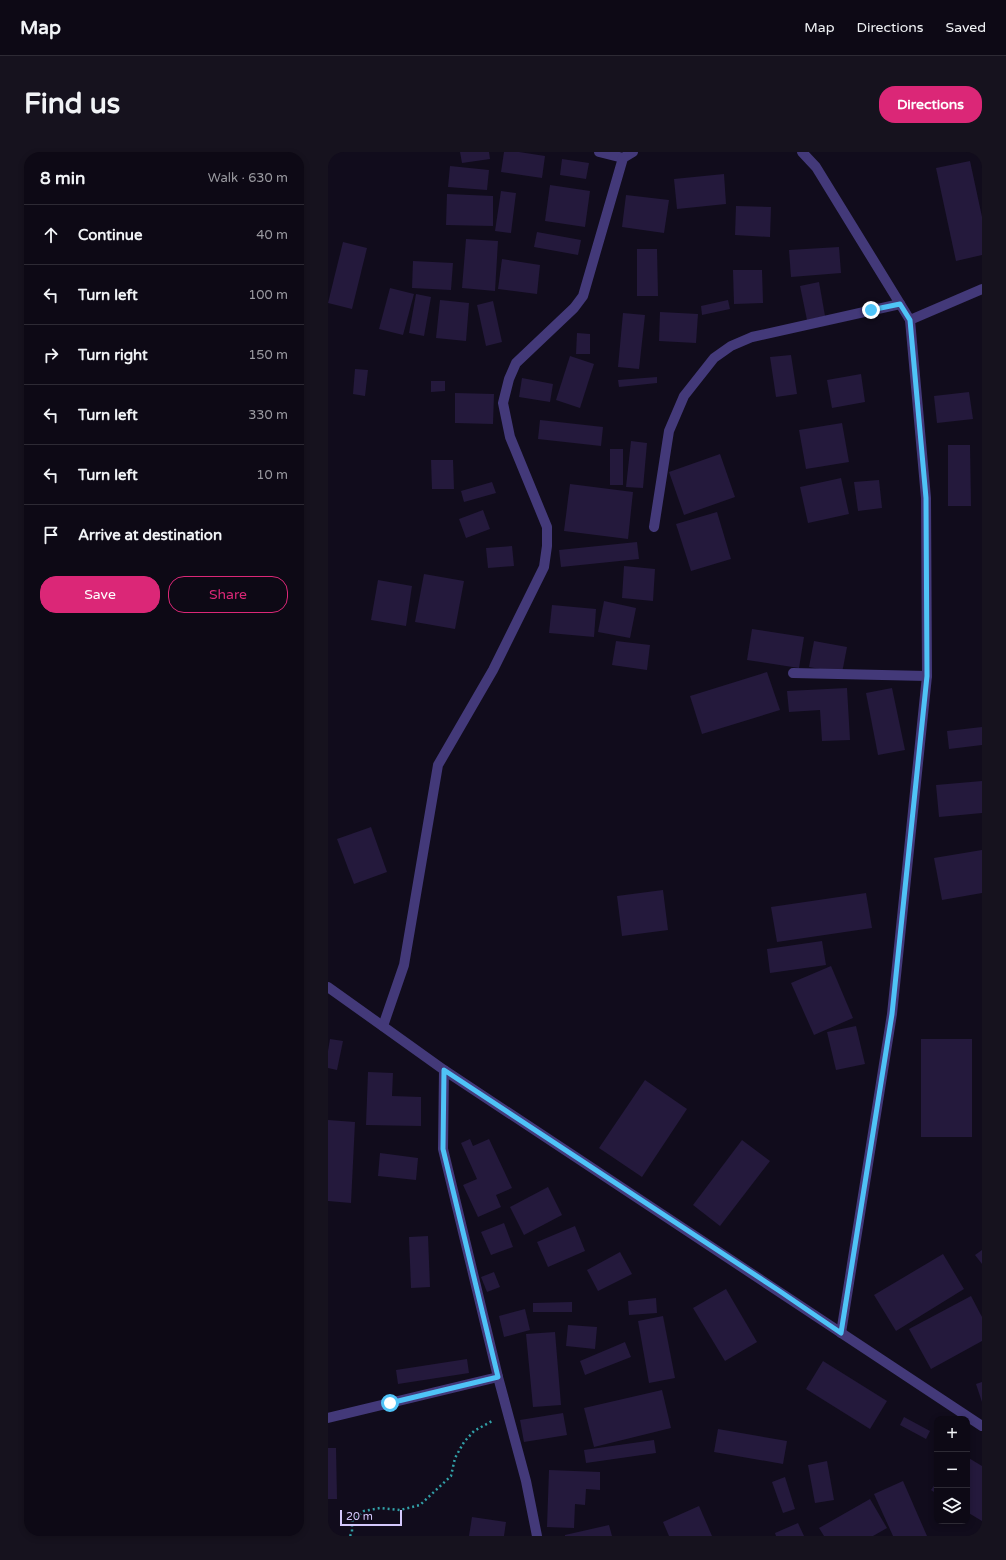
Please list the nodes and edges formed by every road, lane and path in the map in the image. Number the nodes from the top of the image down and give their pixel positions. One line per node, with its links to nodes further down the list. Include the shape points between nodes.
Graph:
1 (599, 152): 4 (street)
2 (633, 152): 4 (street)
3 (802, 152): 6 (street, via 816,167)
4 (623, 158): 12 (street, via 583,296 574,308 516,363 509,379 503,403 510,437 547,526 544,567 493,670 438,765 404,965)
5 (982, 289): 7 (street)
6 (900, 304): 7 (street); 8 (street, via 752,337 731,346 714,358 684,396 669,431)
7 (910, 320): 10 (street, via 926,498)
8 (654, 527)
9 (793, 673): 10 (street)
10 (927, 676): 14 (street, via 892,1014)
11 (328, 988): 12 (street)
12 (383, 1026): 13 (street)
13 (444, 1070): 14 (street); 15 (street, via 443,1149)
14 (841, 1333): 18 (street)
15 (498, 1377): 16 (street); 17 (street)
16 (508, 1413): 19 (path, via 474,1431 455,1458 451,1476 420,1505 400,1510 380,1508 364,1511 352,1521); 20 (street)
17 (328, 1418)
18 (982, 1426)
19 (350, 1536)
20 (537, 1536)

